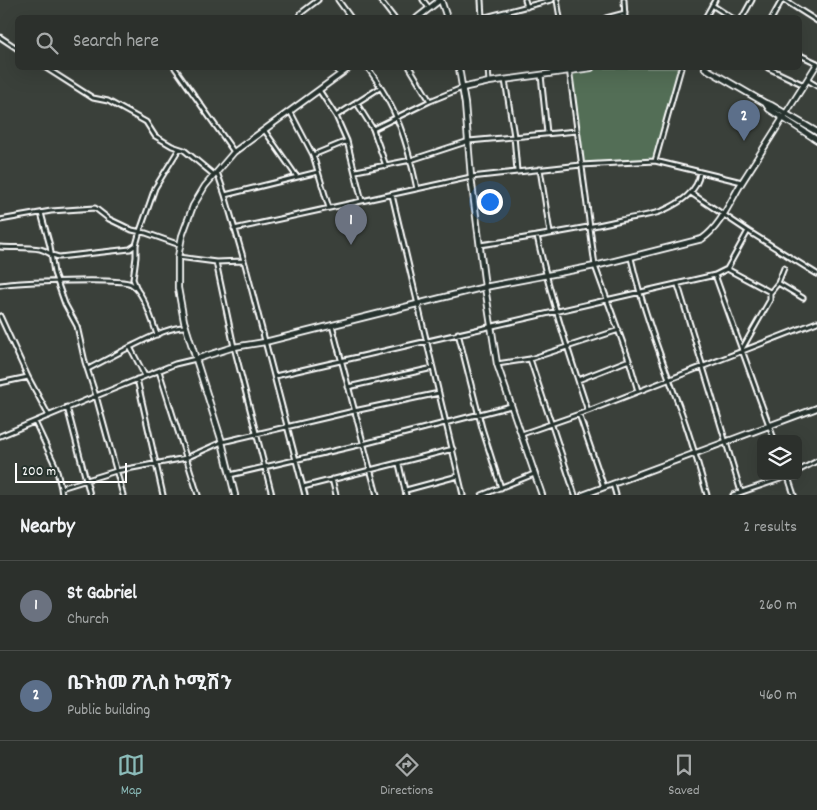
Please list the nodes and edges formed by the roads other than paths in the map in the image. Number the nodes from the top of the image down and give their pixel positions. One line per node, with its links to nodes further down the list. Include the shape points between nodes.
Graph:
1 (318, 0): 18 (street)
2 (338, 0): 19 (street)
3 (380, 0): 20 (street)
4 (423, 0): 16 (street)
5 (441, 0): 16 (street); 22 (street)
6 (481, 0): 23 (street)
7 (525, 0): 15 (street)
8 (551, 0): 15 (street)
9 (557, 0): 25 (street)
10 (624, 0): 26 (street)
11 (715, 0): 14 (street)
12 (752, 0): 29 (street)
13 (783, 0): 17 (street); 30 (street)
14 (712, 5): 27 (street); 28 (street)
15 (527, 6): 24 (street)
16 (429, 8): 21 (street)
17 (802, 11): 31 (street); 32 (street)
18 (301, 15)
19 (349, 15)
20 (392, 15)
21 (421, 15)
22 (446, 15)
23 (482, 15)
24 (493, 15)
25 (560, 15)
26 (625, 15)
27 (707, 15)
28 (727, 15)
29 (744, 15)
30 (774, 15)
31 (800, 15)
32 (817, 20)
33 (0, 36): 34 (street)
34 (15, 47)
35 (802, 56): 36 (street)
36 (817, 64): 53 (street)
37 (49, 70): 77 (street, via 92,98 108,101 146,122 155,136)
38 (176, 70): 78 (street)
39 (337, 70): 50 (street)
40 (346, 70): 50 (street)
41 (369, 70): 57 (street)
42 (411, 70): 60 (street)
43 (459, 70): 58 (street)
44 (488, 70): 54 (street)
45 (564, 70): 51 (street)
46 (569, 70): 69 (street)
47 (680, 70): 81 (street)
48 (708, 70): 62 (street)
49 (774, 70): 55 (street)
50 (340, 74): 59 (street)
51 (541, 75): 52 (street); 72 (street)
52 (505, 80): 54 (street); 73 (street)
53 (807, 80): 55 (street); 56 (street)
54 (489, 82): 58 (street)
55 (804, 85): 64 (street)
56 (817, 86)
57 (381, 87): 61 (street); 66 (street)
58 (462, 88): 60 (street); 76 (street)
59 (319, 90): 63 (street); 65 (street)
60 (430, 101): 66 (street)
61 (356, 102): 65 (street); 68 (street)
62 (765, 104): 64 (street); 67 (street)
63 (290, 111): 70 (street); 79 (street)
64 (786, 113): 67 (street); 71 (street)
65 (336, 116): 75 (street)
66 (398, 118): 68 (street); 80 (street)
67 (782, 119): 74 (street); 92 (street)
68 (373, 130): 83 (street)
69 (577, 130): 72 (street); 82 (street)
70 (264, 131): 78 (street); 90 (street)
71 (817, 132)
72 (547, 133): 73 (street)
73 (514, 136): 76 (street); 86 (street)
74 (817, 140)
75 (347, 141): 79 (street); 85 (street)
76 (469, 141): 80 (street); 91 (street)
77 (179, 148): 89 (street); 104 (street, via 156,188)
78 (234, 152): 89 (street)
79 (313, 155): 87 (street)
80 (411, 160): 83 (street); 93 (street)
81 (655, 161): 82 (street); 88 (street)
82 (581, 165): 84 (street); 102 (street)
83 (386, 166): 85 (street)
84 (540, 169): 86 (street); 106 (street)
85 (356, 171): 97 (street)
86 (517, 171): 91 (street)
87 (318, 172): 90 (street); 98 (street)
88 (700, 172): 92 (street); 94 (street)
89 (216, 173): 95 (street); 109 (street, via 192,206)
90 (297, 176): 95 (street)
91 (471, 177): 93 (street); 110 (street)
92 (742, 182): 100 (street)
93 (417, 188): 96 (street)
94 (691, 192): 100 (street); 102 (street, via 661,211)
95 (225, 195): 103 (street)
96 (392, 195): 97 (street); 133 (street)
97 (362, 201): 98 (street)
98 (329, 208): 103 (street)
99 (41, 213): 101 (street); 104 (street, via 95,208 109,220); 112 (street)
100 (724, 214): 105 (street); 114 (street, via 702,239)
101 (0, 220)
102 (589, 228): 106 (street); 117 (street)
103 (234, 229): 115 (street)
104 (140, 231): 108 (street); 109 (street)
105 (748, 232): 119 (street); 120 (street)
106 (550, 233): 107 (street)
107 (537, 236): 110 (street); 121 (street)
108 (136, 245): 112 (street, via 130,249); 128 (street, via 132,279)
109 (180, 245): 113 (street)
110 (480, 245): 127 (street)
111 (0, 247): 112 (street, via 38,249)
112 (52, 256): 123 (street)
113 (178, 257): 116 (street); 139 (street, via 178,288)
114 (631, 258): 117 (street); 130 (street)
115 (244, 261): 116 (street); 144 (street)
116 (216, 262): 146 (street)
117 (595, 266): 121 (street); 132 (street)
118 (784, 268): 124 (street)
119 (727, 269): 122 (street); 129 (street)
120 (817, 273)
121 (545, 275): 127 (street); 134 (street)
122 (714, 276): 126 (street); 148 (street)
123 (58, 282): 125 (street); 128 (street, via 130,284); 156 (street, via 77,326)
124 (778, 283): 129 (street); 131 (street)
125 (0, 285)
126 (678, 285): 130 (street); 154 (street)
127 (485, 287): 133 (street); 138 (street)
128 (137, 290): 142 (street)
129 (770, 292): 148 (street, via 770,300)
130 (639, 294): 132 (street); 162 (street)
131 (803, 298)
132 (608, 300): 134 (street); 140 (street)
133 (418, 304): 137 (street); 143 (street)
134 (556, 311): 138 (street); 147 (street)
135 (0, 316): 158 (street)
136 (817, 322): 148 (street)
137 (332, 325): 144 (street); 152 (street)
138 (490, 326): 141 (street); 153 (street)
139 (186, 327): 142 (street); 149 (street)
140 (619, 330): 147 (street); 151 (street)
141 (458, 333): 143 (street); 175 (street)
142 (157, 335): 145 (street)
143 (427, 341): 152 (street); 155 (street)
144 (265, 342): 146 (street); 160 (street)
145 (130, 347): 156 (street); 159 (street)
146 (234, 348): 149 (street); 183 (street)
147 (569, 348): 150 (street); 163 (street)
148 (742, 350): 154 (street); 180 (street)
149 (196, 358): 157 (street); 186 (street)
150 (530, 359): 153 (street); 179 (street)
151 (629, 360): 163 (street); 166 (street)
152 (342, 361): 160 (street); 165 (street)
153 (497, 364): 169 (street)
154 (702, 365): 162 (street); 187 (street)
155 (433, 368): 165 (street); 167 (street)
156 (88, 370): 168 (street)
157 (159, 371): 159 (street); 191 (street)
158 (28, 376): 164 (street); 176 (street)
159 (145, 376): 161 (street)
160 (274, 376): 181 (street)
161 (137, 379): 168 (street); 194 (street)
162 (668, 379): 166 (street); 190 (street)
163 (578, 380): 173 (street)
164 (0, 383)
165 (348, 387): 172 (street)
166 (638, 391): 173 (street)
167 (439, 393): 172 (street); 178 (street)
168 (96, 396): 170 (street); 199 (street)
169 (511, 406): 175 (street); 182 (street)
170 (67, 407): 176 (street); 204 (street)
171 (817, 408): 180 (street)
172 (354, 411): 181 (street); 188 (street)
173 (588, 411): 174 (street)
174 (579, 414): 179 (street); 209 (street)
175 (479, 415): 178 (street); 211 (street)
176 (49, 416): 177 (street)
177 (34, 422): 185 (street); 210 (street, via 50,452)
178 (446, 422): 188 (street); 189 (street)
179 (551, 424): 182 (street); 229 (street)
180 (770, 426): 184 (street); 187 (street)
181 (286, 428): 183 (street); 192 (street)
182 (522, 434): 200 (street)
183 (257, 435): 186 (street); 196 (street)
184 (773, 435)
185 (0, 436)
186 (222, 442): 191 (street); 201 (street)
187 (726, 443): 190 (street); 213 (street)
188 (363, 444): 192 (street); 197 (street)
189 (453, 449): 195 (street); 202 (street)
190 (694, 453): 207 (street); 214 (street)
191 (186, 458): 194 (street); 219 (street)
192 (295, 460): 196 (street); 208 (street)
193 (817, 461): 198 (street)
194 (157, 463): 199 (street); 218 (street)
195 (399, 464): 197 (street); 212 (street)
196 (266, 467): 201 (street); 221 (street)
197 (370, 469): 203 (street); 224 (street)
198 (802, 469)
199 (116, 471): 204 (street); 217 (street)
200 (534, 474): 211 (street); 228 (street)
201 (230, 475): 220 (street)
202 (458, 476): 212 (street); 226 (street)
203 (332, 479): 208 (street); 223 (street)
204 (87, 480): 210 (street); 216 (street)
205 (776, 480): 213 (street)
206 (789, 480): 234 (street)
207 (612, 484): 209 (street); 231 (street)
208 (303, 487): 222 (street)
209 (604, 487): 230 (street)
210 (61, 488): 215 (street)
211 (501, 488): 227 (street)
212 (406, 490): 225 (street)
213 (742, 492): 233 (street)
214 (707, 494): 232 (street)
215 (62, 495)
216 (90, 495)
217 (123, 495)
218 (163, 495)
219 (198, 495)
220 (235, 495)
221 (272, 495)
222 (305, 495)
223 (336, 495)
224 (377, 495)
225 (406, 495)
226 (463, 495)
227 (482, 495)
228 (542, 495)
229 (575, 495)
230 (583, 495)
231 (616, 495)
232 (700, 495)
233 (733, 495)
234 (794, 495)

